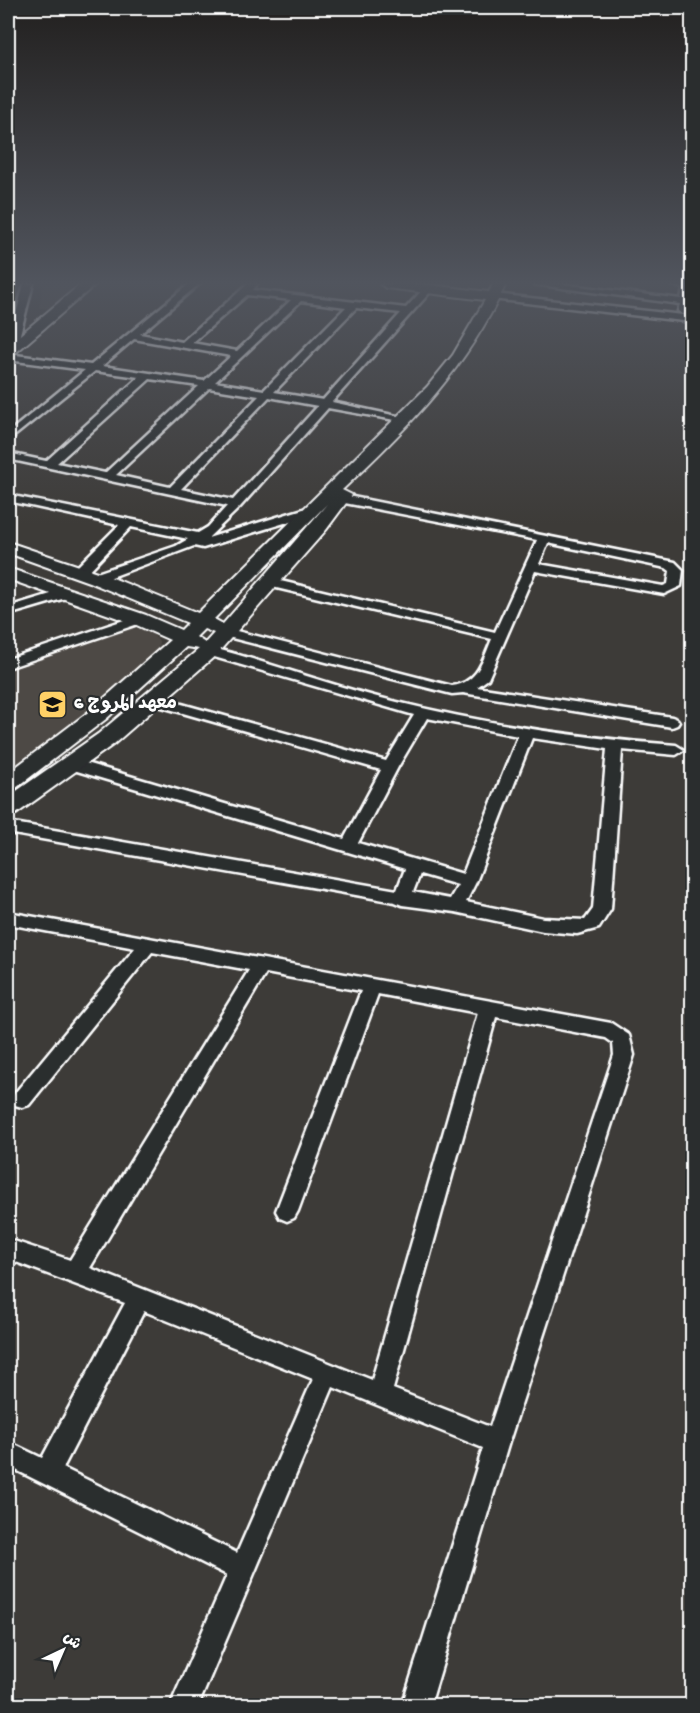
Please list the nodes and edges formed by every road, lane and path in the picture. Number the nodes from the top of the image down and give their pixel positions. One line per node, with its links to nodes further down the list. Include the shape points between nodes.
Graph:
1 (77, 364): 7 (street)
2 (99, 364): 7 (street)
3 (229, 364): 9 (street)
4 (294, 364): 10 (street)
5 (360, 364): 11 (street)
6 (453, 364): 12 (street)
7 (95, 367): 8 (street); 13 (street)
8 (148, 375): 9 (street); 15 (street)
9 (206, 386): 10 (street); 16 (street)
10 (265, 394): 11 (street); 17 (street)
11 (324, 403): 12 (street); 20 (street)
12 (406, 419): 18 (street)
13 (8, 438)
14 (8, 456): 15 (street)
15 (49, 464): 16 (street)
16 (107, 477): 17 (street)
17 (173, 490): 20 (street)
18 (334, 497): 21 (street); 23 (street); 30 (street, via 320,526)
19 (8, 498): 22 (street)
20 (236, 504): 24 (street)
21 (310, 511): 26 (street); 34 (street)
22 (127, 524): 24 (street); 29 (street)
23 (544, 537): 27 (street); 27 (street, via 670,565 676,570 674,586 664,590)
24 (202, 538): 26 (street)
25 (8, 547): 29 (street)
26 (180, 549): 29 (street)
27 (532, 567): 36 (street)
28 (8, 573): 31 (street)
29 (88, 575): 34 (street)
30 (268, 582): 35 (street); 36 (street)
31 (64, 594): 32 (street); 33 (street)
32 (8, 611)
33 (139, 619): 37 (street); 39 (street)
34 (202, 620): 35 (street); 37 (street)
35 (225, 632): 38 (street); 40 (street, via 452,690)
36 (500, 637): 40 (street, via 486,672)
37 (184, 638): 38 (street); 49 (street, via 91,720)
38 (209, 651): 41 (street); 42 (street)
39 (8, 664)
40 (463, 689): 43 (street)
41 (153, 700): 47 (street); 48 (street)
42 (423, 713): 44 (street); 48 (street)
43 (672, 722)
44 (527, 733): 45 (street); 54 (street)
45 (615, 746): 46 (street); 56 (street, via 610,842 602,909 597,920 579,927 519,920)
46 (676, 750)
47 (72, 764): 50 (street); 52 (street)
48 (390, 767): 52 (street)
49 (8, 783)
50 (8, 808)
51 (8, 828): 55 (street)
52 (349, 845): 53 (street)
53 (415, 866): 54 (street); 55 (street)
54 (468, 882): 56 (street)
55 (402, 899): 56 (street)
56 (455, 906)
57 (8, 918): 58 (street)
58 (147, 946): 59 (street); 62 (street)
59 (260, 968): 60 (street); 65 (street)
60 (372, 987): 61 (street); 63 (street)
61 (489, 1009): 68 (street); 69 (street, via 611,1031 622,1040 624,1048)
62 (22, 1099)
63 (287, 1211)
64 (8, 1249): 65 (street)
65 (75, 1272): 66 (street)
66 (139, 1298): 67 (street); 71 (street)
67 (327, 1374): 68 (street); 72 (street)
68 (380, 1394): 69 (street)
69 (497, 1442): 74 (street)
70 (8, 1457): 71 (street, via 15,1456)
71 (48, 1473): 72 (street)
72 (243, 1569): 73 (street)
73 (184, 1706)
74 (416, 1706)

